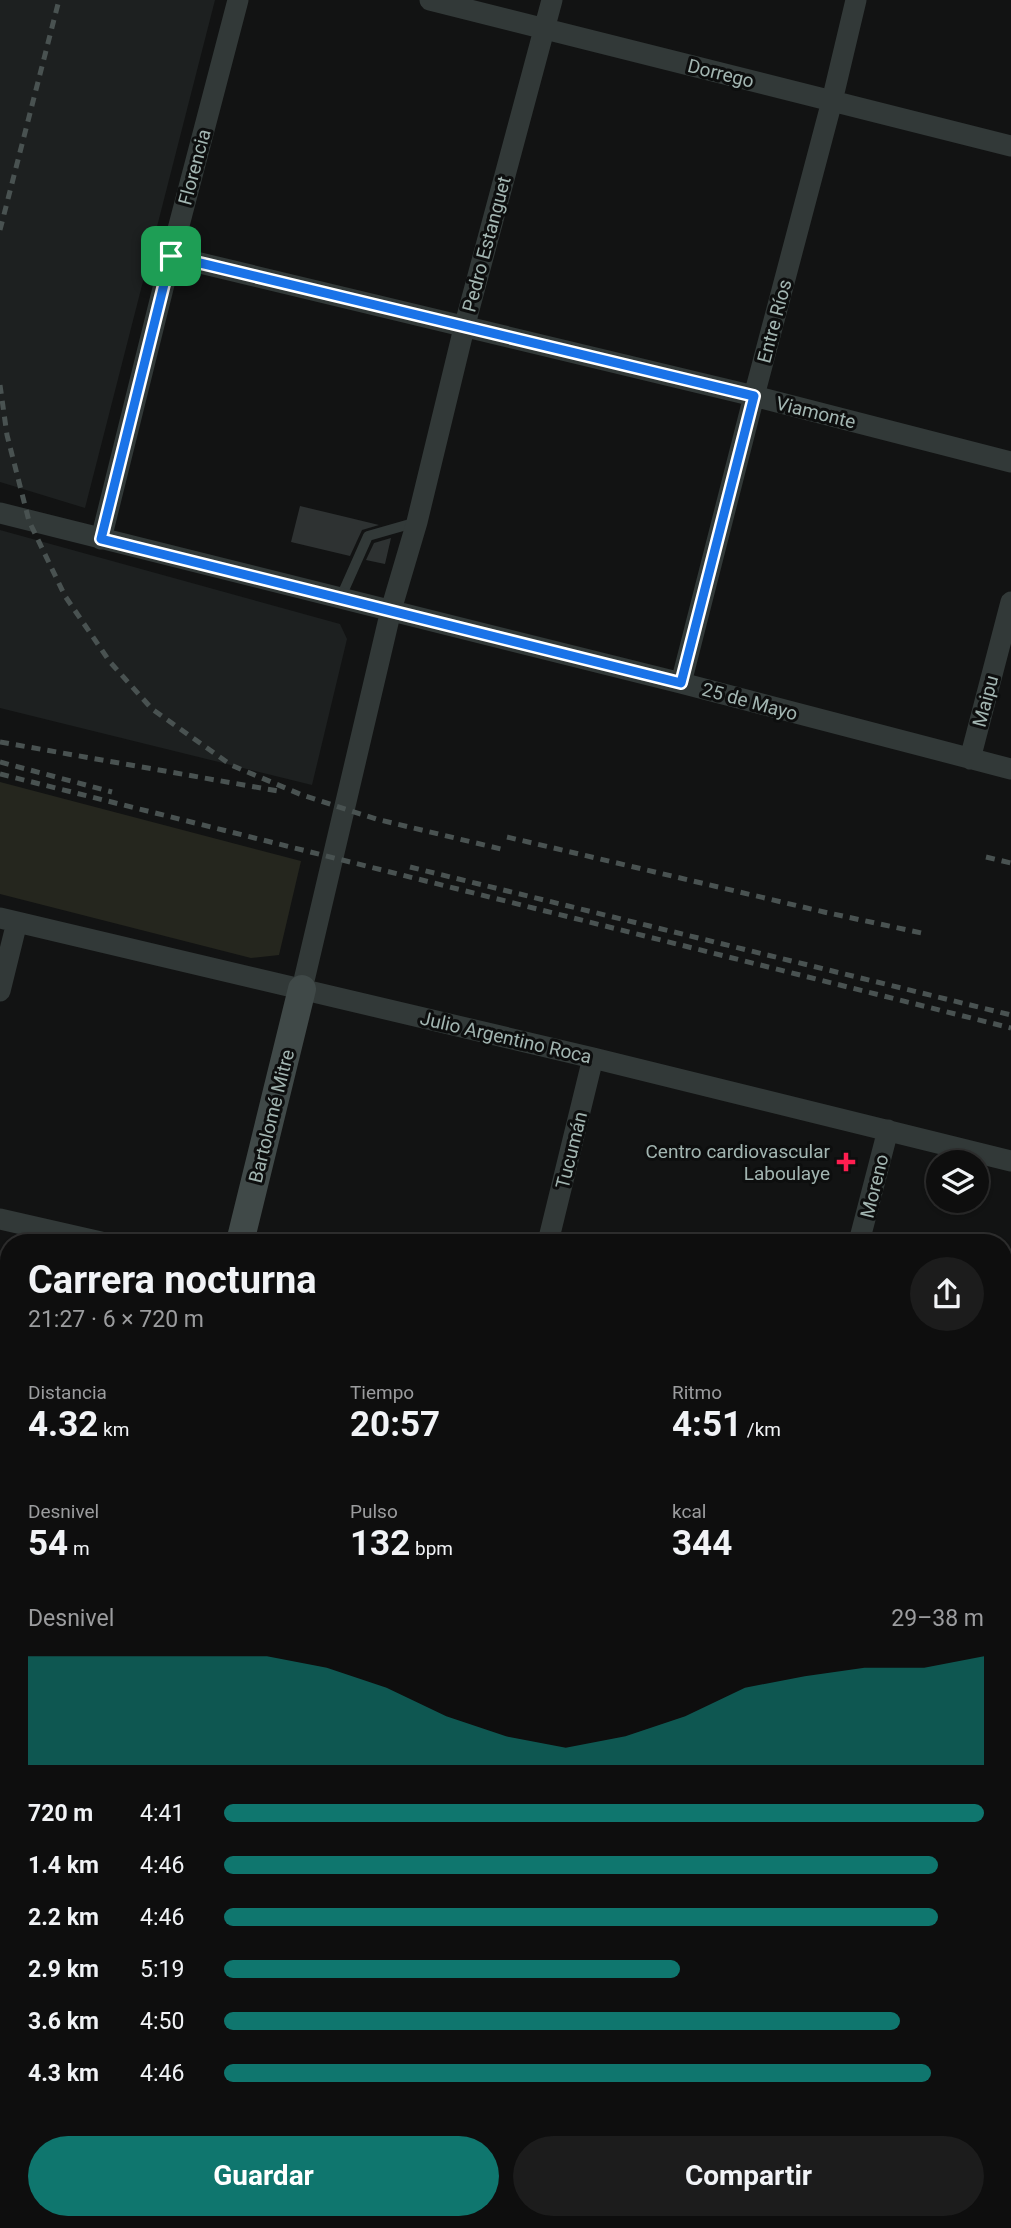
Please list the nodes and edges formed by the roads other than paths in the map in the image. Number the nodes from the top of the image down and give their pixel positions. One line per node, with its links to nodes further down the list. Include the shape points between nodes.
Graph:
1 (238, 0): 8 (street, Florencia)
2 (430, 0): 5 (street, Dorrego)
3 (552, 0): 5 (street, Pedro Estanguet)
4 (856, 0): 6 (street, Entre Ríos)
5 (545, 28): 6 (street, Dorrego); 9 (street, Pedro Estanguet)
6 (832, 101): 7 (street, Dorrego); 10 (street, Entre Ríos)
7 (1011, 146)
8 (171, 256): 9 (street, Viamonte); 14 (street, Florencia)
9 (464, 328): 10 (street, Viamonte); 13 (street, Pedro Estanguet)
10 (754, 396): 11 (street, Viamonte); 18 (street, Entre Ríos)
11 (1011, 462)
12 (0, 513): 14 (street, 25 de Mayo)
13 (416, 523): 15 (lane, via 368,536); 17 (street, Pedro Estanguet)
14 (101, 539): 15 (street, 25 de Mayo)
15 (340, 599): 17 (street, 25 de Mayo)
16 (1011, 602): 19 (street, Maipu)
17 (391, 610): 18 (street, 25 de Mayo); 22 (street, Pedro Estanguet)
18 (681, 683): 19 (street, 25 de Mayo)
19 (970, 759): 20 (street, 25 de Mayo)
20 (1011, 769)
21 (9, 920): 22 (street, Julio Argentino Roca); 23 (street)
22 (302, 989): 24 (street, Julio Argentino Roca); 29 (main road, Bartolomé Mitre)
23 (0, 991)
24 (593, 1058): 25 (street, Julio Argentino Roca); 30 (street, Tucumán)
25 (888, 1130): 26 (street, Julio Argentino Roca); 31 (street, Moreno)
26 (1011, 1161)
27 (0, 1219): 28 (street)
28 (66, 1234)
29 (242, 1234)
30 (550, 1234)
31 (861, 1234)

